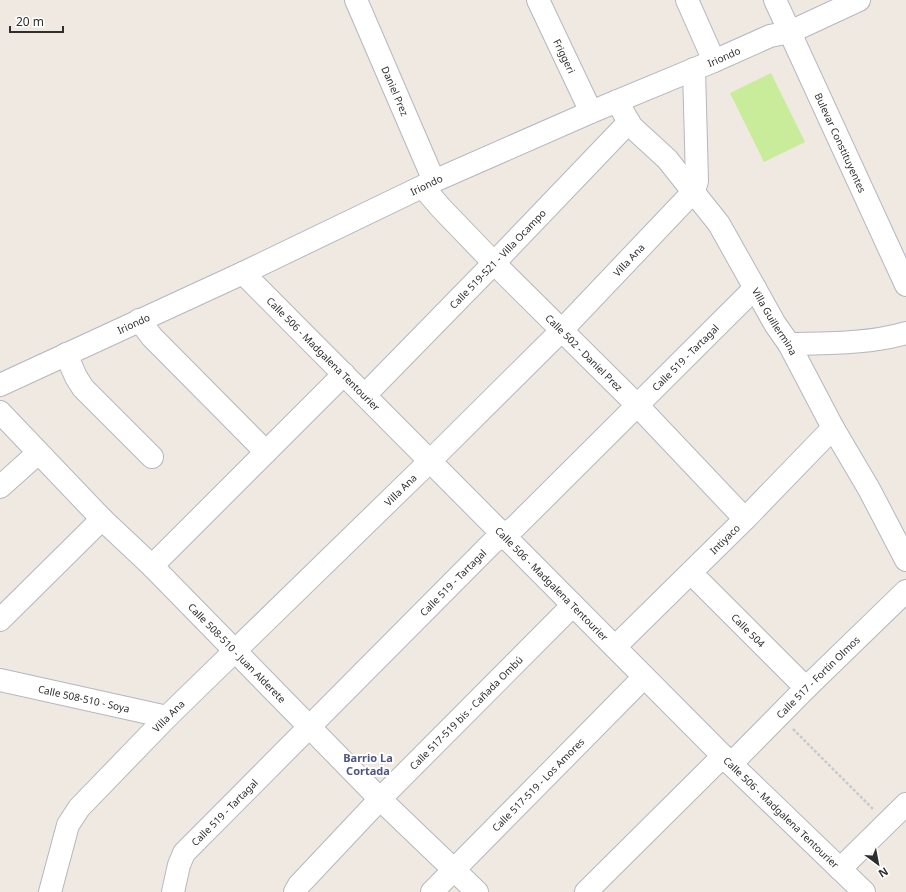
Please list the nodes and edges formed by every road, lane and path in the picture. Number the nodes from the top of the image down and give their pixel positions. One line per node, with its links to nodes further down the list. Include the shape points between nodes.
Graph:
1 (356, 0): 12 (street, Daniel Prez)
2 (538, 0): 10 (street, Friggeri)
3 (687, 0): 7 (street)
4 (775, 0): 6 (street, Bulevar Constituyentes)
5 (859, 0): 6 (street, Iriondo)
6 (780, 34): 7 (street, Iriondo); 16 (street, Bulevar Constituyentes)
7 (714, 61): 8 (street, Iriondo)
8 (694, 69): 9 (street, Iriondo); 13 (street, via 697,181)
9 (618, 101): 10 (street, Iriondo); 11 (street, Villa Guillermina)
10 (591, 112): 12 (street, Iriondo)
11 (628, 122): 13 (street, Villa Guillermina, via 667,159); 14 (street, Calle 519-521 - Villa Ocampo)
12 (429, 184): 14 (street, Calle 502 - Daniel Prez, via 435,202); 15 (street, Iriondo)
13 (694, 191): 17 (street, Villa Guillermina, via 719,224); 19 (street, Villa Ana)
14 (494, 263): 19 (street, Calle 502 - Daniel Prez); 25 (street, Calle 519-521 - Villa Ocampo)
15 (243, 273): 18 (street, Iriondo); 23 (street, Calle 506 - Madgalena Tentourier)
16 (906, 285)
17 (755, 288): 21 (street, Villa Guillermina); 26 (street, Calle 519 - Tartagal)
18 (140, 320): 22 (street, Iriondo); 29 (street, via 152,337)
19 (562, 330): 26 (street, Calle 502 - Daniel Prez); 32 (street, Villa Ana)
20 (906, 333): 21 (street, via 865,341)
21 (789, 344): 28 (street, Villa Guillermina)
22 (66, 354): 24 (street, Iriondo); 31 (street, via 83,388)
23 (344, 374): 25 (street, Calle 506 - Madgalena Tentourier); 29 (street)
24 (0, 385)
25 (365, 394): 32 (street, Calle 506 - Madgalena Tentourier)
26 (638, 406): 35 (street, Calle 502 - Daniel Prez); 36 (street, Calle 519 - Tartagal)
27 (0, 412): 30 (street, Calle 508-510 - Juan Alderete)
28 (833, 428): 35 (street, Intiyaco); 37 (street, Villa Guillermina)
29 (266, 452): 38 (street)
30 (38, 453): 33 (street); 34 (street, Calle 508-510 - Juan Alderete)
31 (152, 457)
32 (430, 462): 36 (street, Calle 506 - Madgalena Tentourier); 44 (street, Villa Ana)
33 (0, 487)
34 (102, 519): 38 (street, Calle 508-510 - Juan Alderete); 42 (street)
35 (745, 519): 39 (street, Intiyaco)
36 (504, 536): 41 (street, Calle 506 - Madgalena Tentourier); 50 (street, Calle 519 - Tartagal, via 492,543)
37 (906, 560)
38 (152, 566): 44 (street, Calle 508-510 - Juan Alderete)
39 (691, 573): 43 (street, Intiyaco); 47 (street, Calle 504)
40 (906, 591): 47 (street, Calle 517 - Fortin Olmos)
41 (573, 605): 43 (street, Calle 506 - Madgalena Tentourier); 52 (street, Calle 517-519 bis - Cañada Ombú)
42 (0, 620)
43 (615, 647): 45 (street, Calle 506 - Madgalena Tentourier)
44 (235, 651): 49 (street, Villa Ana); 50 (street, Calle 508-510 - Juan Alderete)
45 (644, 676): 51 (street, Calle 506 - Madgalena Tentourier); 56 (street, Calle 517-519 - Los Amores)
46 (0, 680): 49 (street, Calle 508-510 - Soya)
47 (806, 688): 48 (street, Calle 517 - Fortin Olmos)
48 (779, 716): 51 (street, Calle 517 - Fortin Olmos); 54 (path)
49 (168, 717): 57 (street, Villa Ana, via 79,808 68,825)
50 (309, 727): 52 (street, Calle 508-510 - Juan Alderete); 58 (street, Calle 519 - Tartagal, via 184,853)
51 (727, 760): 55 (street, Calle 506 - Madgalena Tentourier); 62 (street, Calle 517 - Fortin Olmos)
52 (380, 799): 56 (street, Calle 508-510 - Juan Alderete); 59 (street, Calle 517-519 bis - Cañada Ombú)
53 (906, 804): 54 (street)
54 (888, 823): 55 (street)
55 (840, 869): 63 (street, Calle 506 - Madgalena Tentourier)
56 (454, 871): 60 (street, Calle 517-519 - Los Amores); 61 (street, Calle 508-510 - Juan Alderete)
57 (50, 892)
58 (173, 892)
59 (295, 892)
60 (432, 892)
61 (477, 892)
62 (586, 892)
63 (864, 892)

